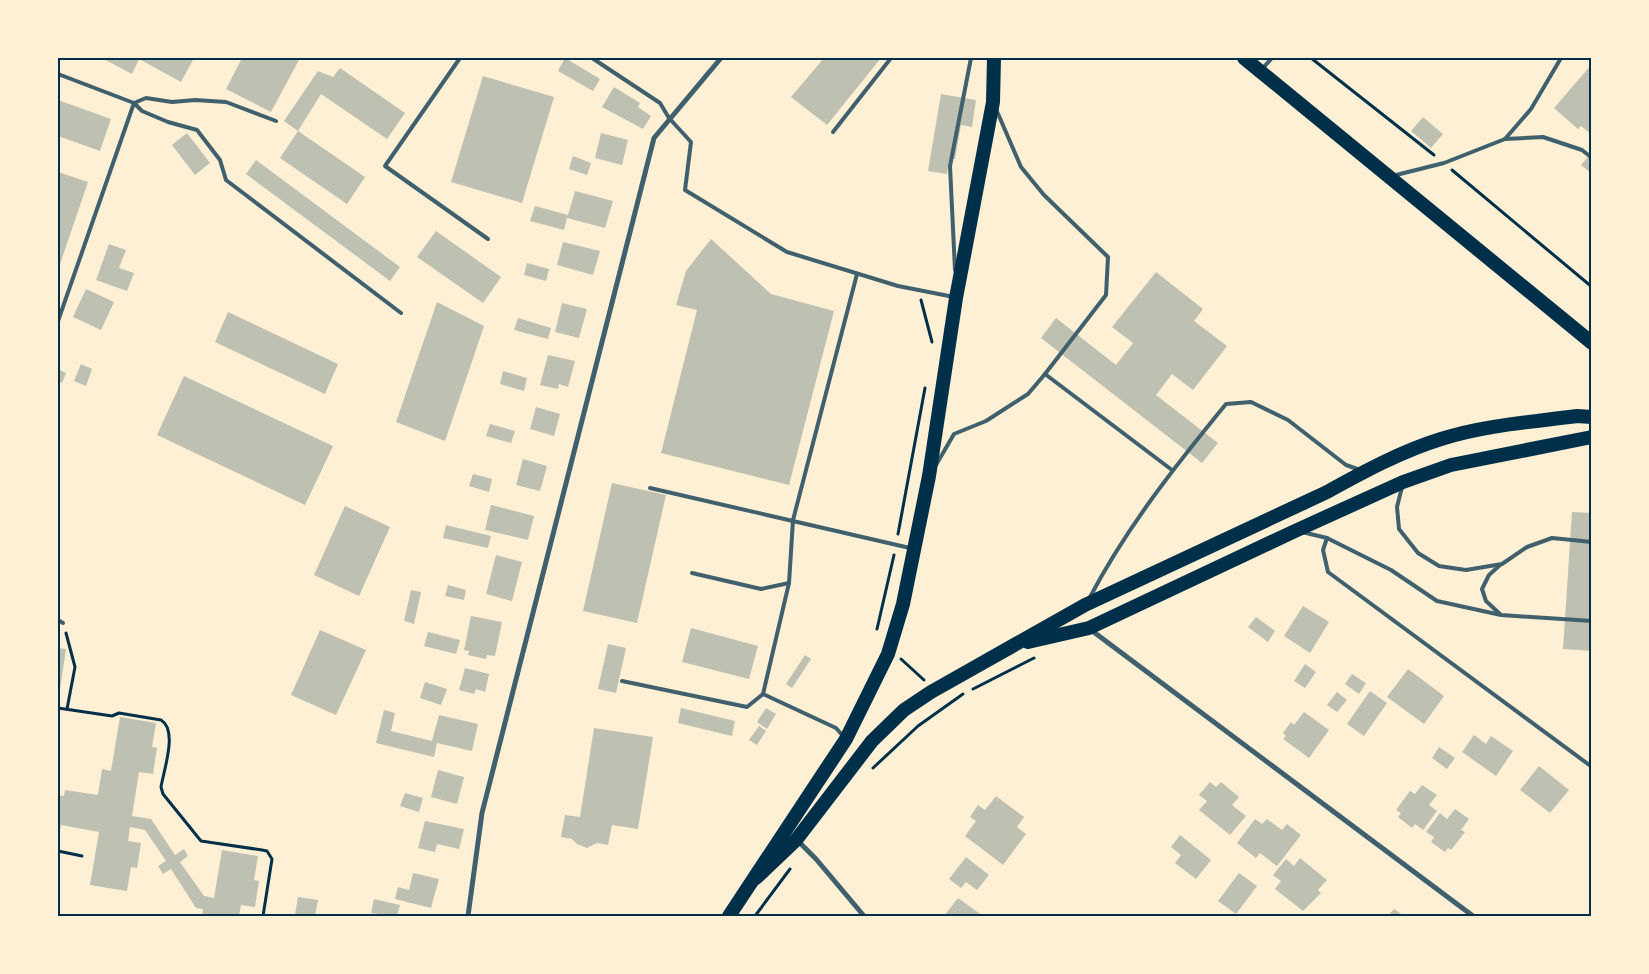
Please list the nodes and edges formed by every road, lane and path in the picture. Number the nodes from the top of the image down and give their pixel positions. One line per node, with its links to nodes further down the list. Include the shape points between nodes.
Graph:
1 (460, 58): 20 (lane, via 385,166)
2 (592, 58): 14 (lane, via 660,103)
3 (720, 58): 14 (street)
4 (891, 58): 16 (lane)
5 (971, 58): 23 (lane, via 950,166)
6 (994, 58): 12 (highway)
7 (1244, 58): 10 (highway)
8 (1272, 58): 10 (lane)
9 (1561, 58): 17 (lane, via 1531,110)
10 (1260, 70): 19 (highway)
11 (58, 74): 13 (lane)
12 (993, 102): 23 (highway); 28 (lane, via 1021,167 1044,195 1108,257 1106,295)
13 (134, 103): 15 (lane, via 146,98 172,102 226,102); 24 (lane, via 142,111 197,130 220,160 226,180); 25 (lane)
14 (669, 118): 21 (lane, via 691,142 685,190 787,252); 69 (street, via 654,138 487,794)
15 (276, 121)
16 (833, 132)
17 (1505, 139): 18 (lane, via 1544,137 1582,150); 19 (lane, via 1444,163)
18 (1592, 158)
19 (1389, 177): 27 (highway)
20 (488, 239)
21 (857, 274): 22 (lane); 37 (lane)
22 (918, 290): 23 (lane); 26 (path)
23 (956, 298): 34 (highway)
24 (401, 313)
25 (58, 321)
26 (933, 343)
27 (1592, 343)
28 (1046, 374): 32 (lane); 34 (lane, via 1028,394 986,421 954,434)
29 (926, 381): 41 (path)
30 (1592, 417): 33 (highway, via 1489,427 1440,439)
31 (1587, 439): 35 (highway, via 1450,465)
32 (1172, 470): 33 (lane, via 1226,404 1250,402 1288,420 1346,465); 46 (lane, via 1101,576)
33 (1365, 471): 46 (highway)
34 (929, 476): 42 (highway)
35 (1403, 482): 38 (highway); 43 (lane, via 1397,518 1405,538 1418,553 1448,568 1466,570)
36 (650, 488): 37 (lane)
37 (793, 520): 41 (lane); 45 (lane)
38 (1295, 531): 39 (lane); 51 (highway)
39 (1327, 538): 47 (lane, via 1391,570 1436,601); 62 (lane, via 1323,550 1328,572)
40 (1592, 542): 43 (lane, via 1552,538 1538,542)
41 (896, 545): 42 (lane); 52 (path)
42 (915, 549): 54 (highway)
43 (1502, 564): 47 (lane, via 1489,575 1482,589 1486,601)
44 (692, 573): 45 (lane, via 761,590)
45 (789, 583): 58 (lane)
46 (1085, 606): 53 (highway)
47 (1501, 615): 49 (lane)
48 (58, 620): 50 (lane)
49 (1592, 621)
50 (63, 622): 60 (path, via 75,667)
51 (1089, 628): 53 (highway); 73 (street)
52 (877, 630)
53 (1010, 647): 57 (highway)
54 (888, 654): 57 (path, via 900,659 923,678); 61 (highway)
55 (1037, 656): 63 (path, via 940,709)
56 (622, 681): 58 (lane, via 746,707)
57 (931, 692): 64 (highway, via 904,710 872,741)
58 (763, 694): 61 (lane, via 836,728)
59 (58, 708): 60 (path)
60 (67, 709): 68 (path, via 112,716 120,713 161,720 167,724 171,734 161,787 163,794 200,841 262,850 271,855)
61 (846, 739): 67 (highway)
62 (1592, 767)
63 (869, 773)
64 (802, 844): 67 (highway); 71 (path); 72 (street)
65 (58, 851): 66 (path)
66 (82, 856)
67 (756, 878): 70 (highway)
68 (263, 916)
69 (468, 916)
70 (729, 916)
71 (755, 916)
72 (864, 916)
73 (1473, 916)

